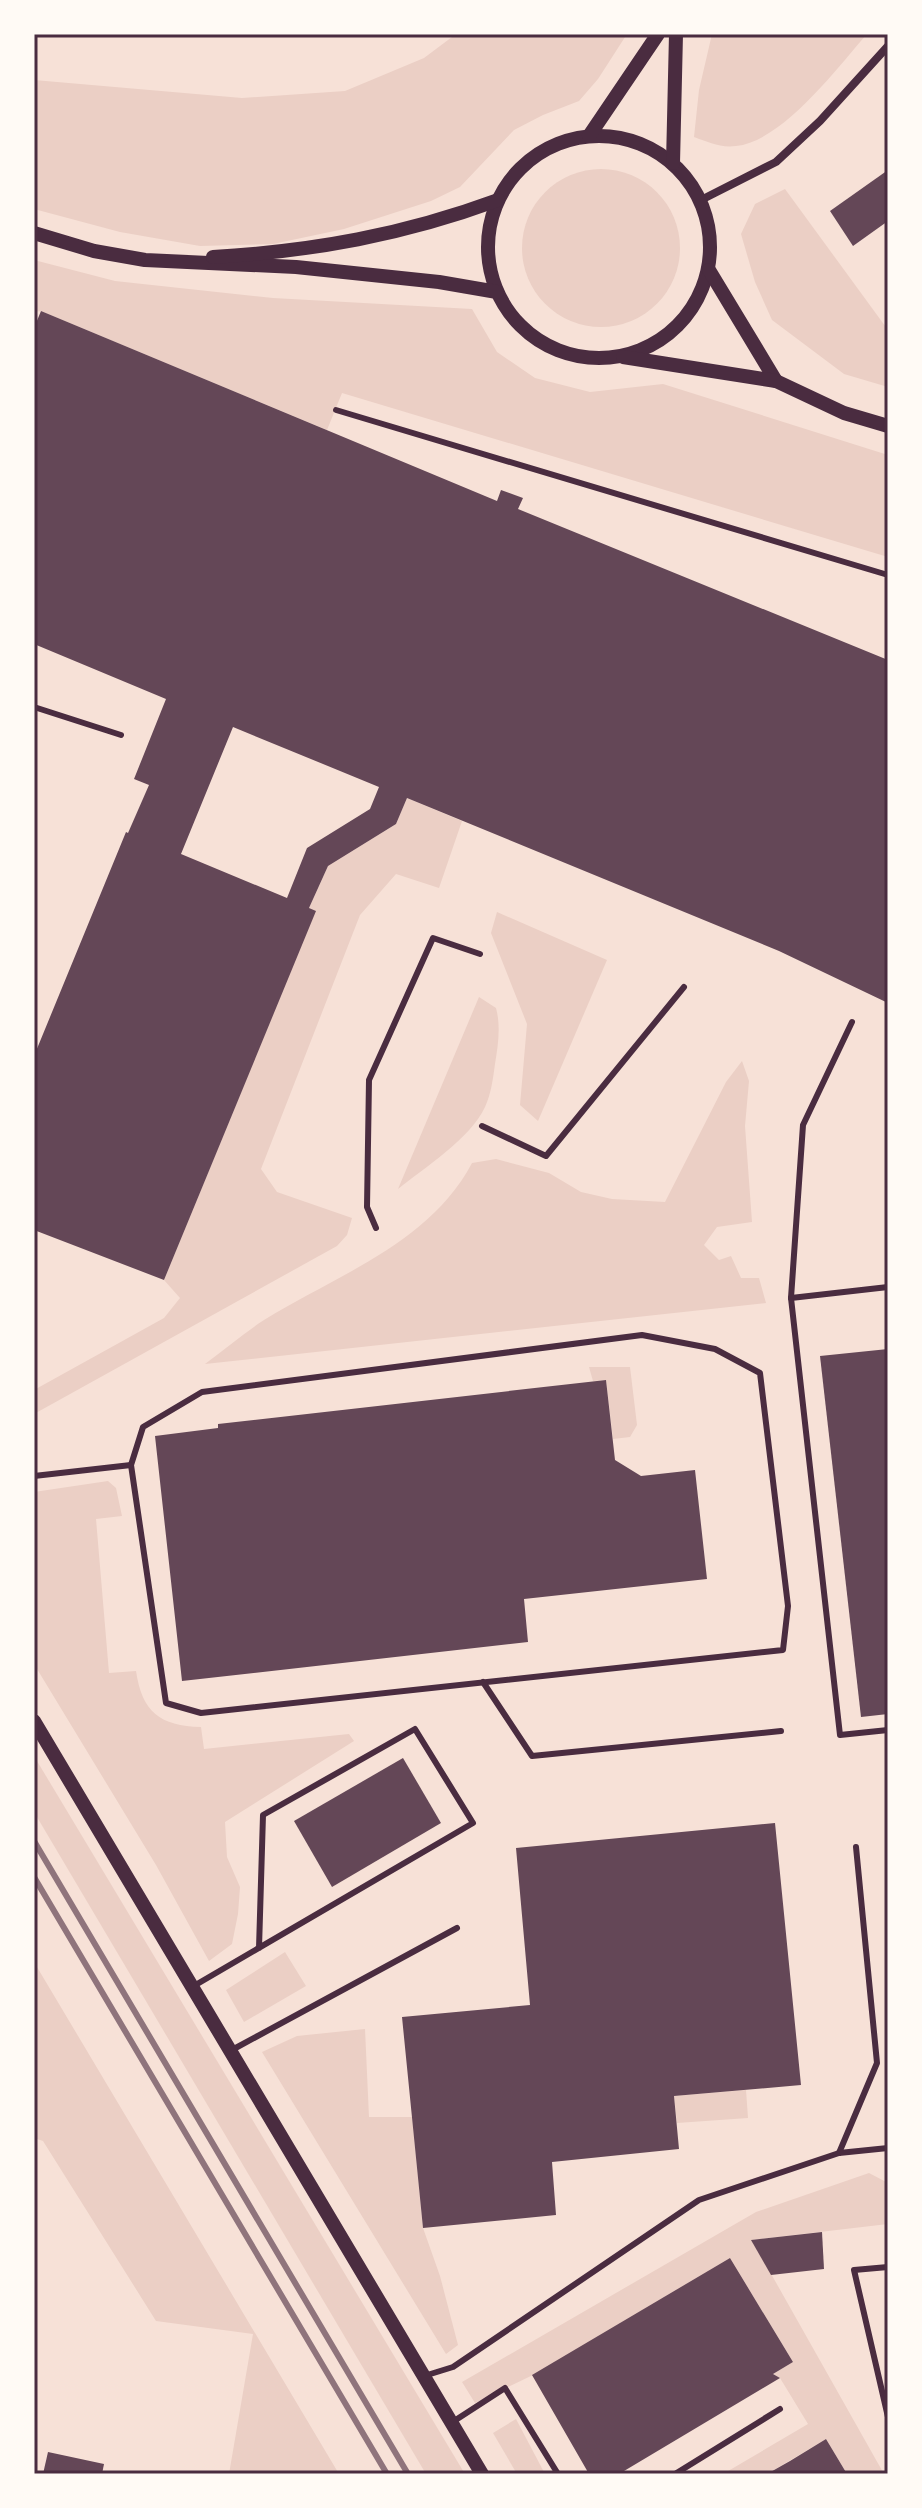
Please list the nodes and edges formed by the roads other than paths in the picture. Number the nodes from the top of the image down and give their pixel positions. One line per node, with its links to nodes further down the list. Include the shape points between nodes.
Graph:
1 (658, 34): 4 (street)
2 (676, 34): 5 (street)
3 (888, 46): 7 (street, via 776,162)
4 (589, 136): 5 (street, via 632,141); 6 (street, via 547,148 513,175)
5 (673, 163): 7 (street)
6 (498, 200): 9 (street, via 420,226 301,250); 11 (street, via 488,246)
7 (701, 200): 10 (street, via 710,235)
8 (34, 233): 9 (street)
9 (145, 260): 11 (street, via 296,267)
10 (709, 270): 12 (street, via 696,302 676,328); 13 (street)
11 (497, 292): 12 (street, via 519,324 552,348 596,359)
12 (619, 357): 13 (street)
13 (776, 381): 15 (street, via 844,413)
14 (336, 410): 16 (lane)
15 (888, 426)
16 (888, 575)
17 (34, 707): 18 (lane)
18 (121, 735)
19 (480, 954): 23 (lane, via 433,938 369,1080 367,1207)
20 (684, 987): 22 (lane, via 546,1156)
21 (852, 1022): 25 (lane, via 803,1125)
22 (482, 1126)
23 (376, 1228)
24 (888, 1287): 25 (lane)
25 (791, 1298): 30 (lane, via 840,1735)
26 (131, 1465): 27 (lane); 28 (lane, via 166,1703 201,1713); 28 (lane, via 143,1427 202,1392 642,1335 715,1349 760,1373 788,1606 783,1650)
27 (34, 1476)
28 (483, 1682): 31 (lane, via 532,1756)
29 (34, 1721): 35 (street)
30 (888, 1730)
31 (781, 1731)
32 (856, 1847): 38 (lane, via 877,2063)
33 (457, 1928): 36 (lane)
34 (259, 1948): 34 (lane, via 473,1823 415,1729 263,1815); 35 (lane)
35 (192, 1987): 36 (street)
36 (230, 2051): 40 (street)
37 (888, 2148): 38 (lane)
38 (839, 2153): 40 (lane, via 699,2200 453,2367)
39 (888, 2267): 42 (lane, via 854,2270)
40 (423, 2376): 43 (street)
41 (780, 2409): 46 (lane)
42 (888, 2417)
43 (451, 2423): 44 (street); 45 (lane, via 505,2388)
44 (482, 2474)
45 (558, 2474)
46 (675, 2474)

